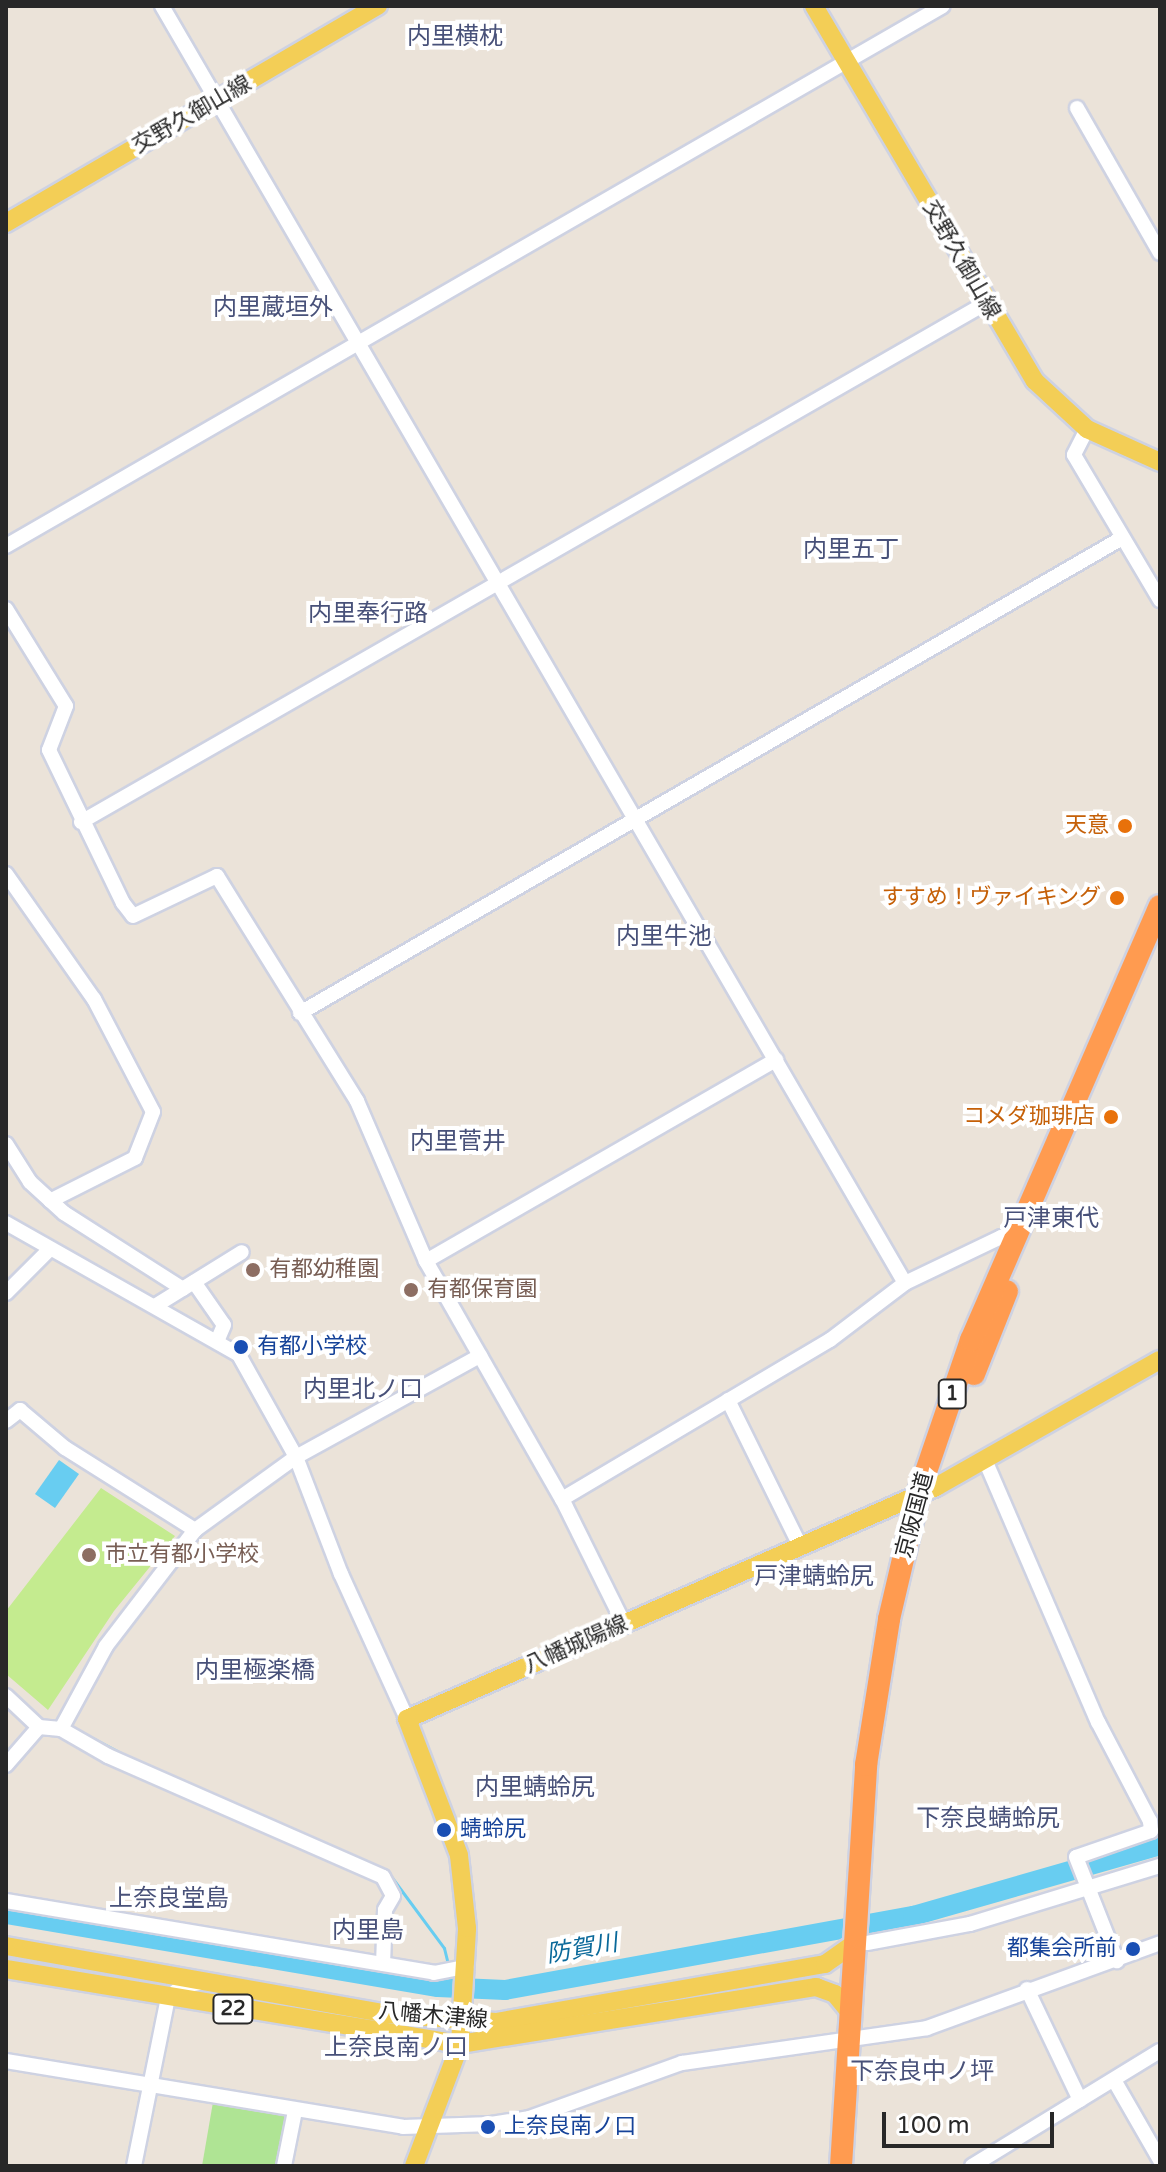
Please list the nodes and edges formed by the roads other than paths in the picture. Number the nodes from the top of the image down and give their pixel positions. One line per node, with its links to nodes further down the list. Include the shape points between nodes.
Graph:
1 (162, 6): 6 (street)
2 (378, 6): 6 (main road, 交野久御山線)
3 (814, 6): 5 (main road, 交野久御山線)
4 (943, 6): 5 (street)
5 (845, 62): 10 (main road, 交野久御山線); 11 (street)
6 (218, 100): 8 (main road, 交野久御山線); 11 (street)
7 (1077, 108): 9 (street)
8 (6, 223)
9 (1160, 253)
10 (986, 303): 12 (main road, 交野久御山線, via 1035,381); 16 (street)
11 (358, 339): 15 (street); 16 (street)
12 (1087, 429): 13 (main road, 交野久御山線); 14 (street, via 1074,455)
13 (1160, 462)
14 (1122, 538): 17 (street); 19 (street)
15 (6, 546)
16 (498, 580): 19 (street); 20 (street)
17 (1160, 600)
18 (6, 609): 20 (street, via 66,706 49,750)
19 (636, 818): 24 (street); 25 (street)
20 (81, 822): 24 (street, via 133,916 217,876)
21 (6, 874): 27 (street, via 94,999 153,1112 135,1158)
22 (1160, 906): 29 (highway, 京阪国道 / 1)
23 (1160, 933): 44 (highway, 京阪国道 / 1)
24 (300, 1013): 32 (street, via 367,1119 376,1153)
25 (776, 1060): 32 (street); 33 (street)
26 (6, 1144): 27 (street)
27 (50, 1201): 34 (street, via 100,1240)
28 (6, 1223): 30 (street)
29 (1012, 1240): 33 (street, via 1001,1237); 44 (highway, 京阪国道 / 1, via 971,1340)
30 (50, 1249): 35 (street); 36 (street)
31 (242, 1252): 34 (street)
32 (426, 1261): 38 (street)
33 (905, 1283): 40 (street, via 830,1340)
34 (188, 1286): 36 (street); 37 (street, via 224,1325)
35 (6, 1293)
36 (155, 1306): 37 (street)
37 (218, 1339): 42 (street, via 247,1366)
38 (480, 1356): 42 (street); 45 (street)
39 (1160, 1360): 43 (main road, 八幡城陽線)
40 (728, 1400): 45 (street); 47 (street)
41 (6, 1421): 46 (street, via 20,1410 65,1448)
42 (296, 1457): 46 (street); 50 (street, via 341,1574)
43 (985, 1460): 44 (main road, 八幡城陽線); 55 (street, via 1098,1722 1150,1821 1151,1831 1076,1857)
44 (927, 1491): 47 (main road, 八幡城陽線); 57 (highway, 京阪国道 / 1, via 891,1680)
45 (562, 1499): 48 (street)
46 (195, 1530): 52 (street, via 106,1646)
47 (800, 1546): 48 (main road, 八幡城陽線)
48 (624, 1624): 50 (main road, 八幡城陽線)
49 (6, 1696): 51 (street)
50 (407, 1719): 62 (main road, via 459,1855)
51 (39, 1727): 52 (street); 53 (street)
52 (61, 1729): 61 (street, via 108,1756 383,1877 393,1896 385,1910)
53 (6, 1765)
54 (1160, 1866): 55 (street)
55 (1087, 1889): 57 (street, via 970,1924); 60 (street)
56 (6, 1901): 61 (street)
57 (861, 1942): 67 (highway, 京阪国道 / 1); 68 (main road, 八幡木津線 / 22, via 825,1964 587,2008 496,2022); 69 (highway, 京阪国道 / 1)
58 (1160, 1943): 60 (street)
59 (6, 1946): 64 (main road, 八幡木津線 / 22)
60 (1117, 1961): 65 (street)
61 (383, 1964): 62 (street, via 434,1973)
62 (466, 1967): 68 (main road)
63 (6, 1969): 66 (main road, 八幡木津線 / 22)
64 (205, 1982): 66 (street, via 182,1986); 68 (main road, 八幡木津線 / 22, via 386,2014)
65 (1027, 1989): 69 (street, via 927,2028); 75 (street)
66 (168, 1998): 70 (main road, 八幡木津線 / 22); 74 (street)
67 (849, 2011): 69 (highway, 京阪国道 / 1); 70 (main road, 八幡木津線 / 22, via 835,1994 816,1987)
68 (464, 2013): 70 (main road)
69 (855, 2039): 77 (street, via 682,2063 529,2118); 82 (highway, 京阪国道 / 1); 83 (highway, 京阪国道 / 1)
70 (460, 2044): 77 (main road)
71 (1160, 2051): 73 (street)
72 (6, 2061): 74 (street)
73 (1114, 2080): 75 (street); 78 (street)
74 (152, 2084): 76 (street); 79 (street)
75 (1080, 2100): 84 (street)
76 (295, 2111): 77 (street); 80 (street)
77 (429, 2126): 81 (main road)
78 (1160, 2160)
79 (134, 2166)
80 (284, 2166)
81 (414, 2166)
82 (841, 2166)
83 (855, 2166)
84 (972, 2166)

